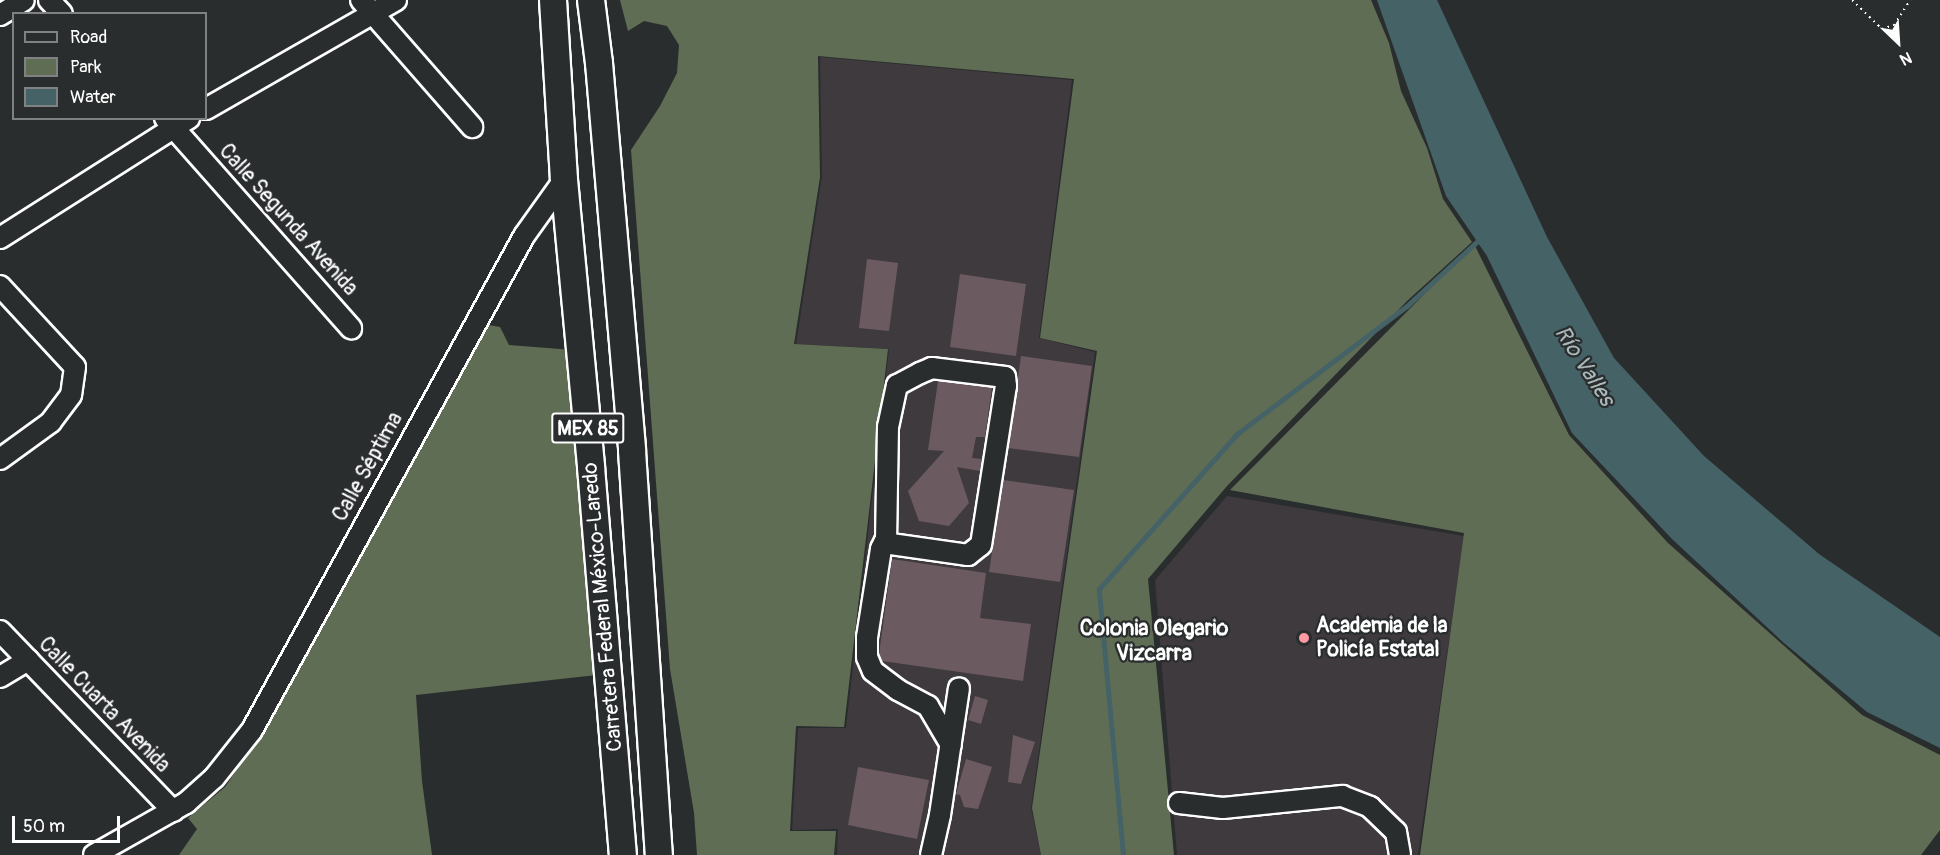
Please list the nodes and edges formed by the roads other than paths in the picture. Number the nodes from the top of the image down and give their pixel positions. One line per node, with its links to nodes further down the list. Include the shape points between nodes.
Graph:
1 (24, 0): 8 (street)
2 (49, 0): 7 (street)
3 (396, 0): 6 (street)
4 (553, 0): 12 (main road, Carretera Federal México-Laredo / MEX 85)
5 (591, 0): 27 (main road, Carretera Federal México-Laredo / MEX 85, via 632,451)
6 (367, 7): 9 (street); 11 (street)
7 (60, 12)
8 (0, 15)
9 (207, 108)
10 (176, 121): 13 (street); 15 (street, Calle Segunda Avenida)
11 (472, 128)
12 (564, 180): 24 (street, Calle Séptima, via 518,246 252,730 214,778); 26 (main road, Carretera Federal México-Laredo / MEX 85)
13 (0, 238)
14 (0, 286): 16 (street, via 75,367 71,395 51,422)
15 (351, 328)
16 (0, 459)
17 (884, 543): 17 (street, via 888,427 897,385 932,368 1005,377 981,545 968,555); 22 (street, via 867,657 873,671 928,706)
18 (0, 632): 19 (street, Calle Cuarta Avenida)
19 (28, 660): 20 (street); 24 (street, Calle Cuarta Avenida)
20 (0, 677)
21 (959, 688): 22 (street)
22 (951, 745): 28 (street)
23 (1179, 803): 29 (street, via 1223,808 1342,796 1370,807 1396,832)
24 (173, 812): 25 (street, Calle Séptima)
25 (94, 855)
26 (623, 855)
27 (659, 855)
28 (931, 855)
29 (1400, 855)

